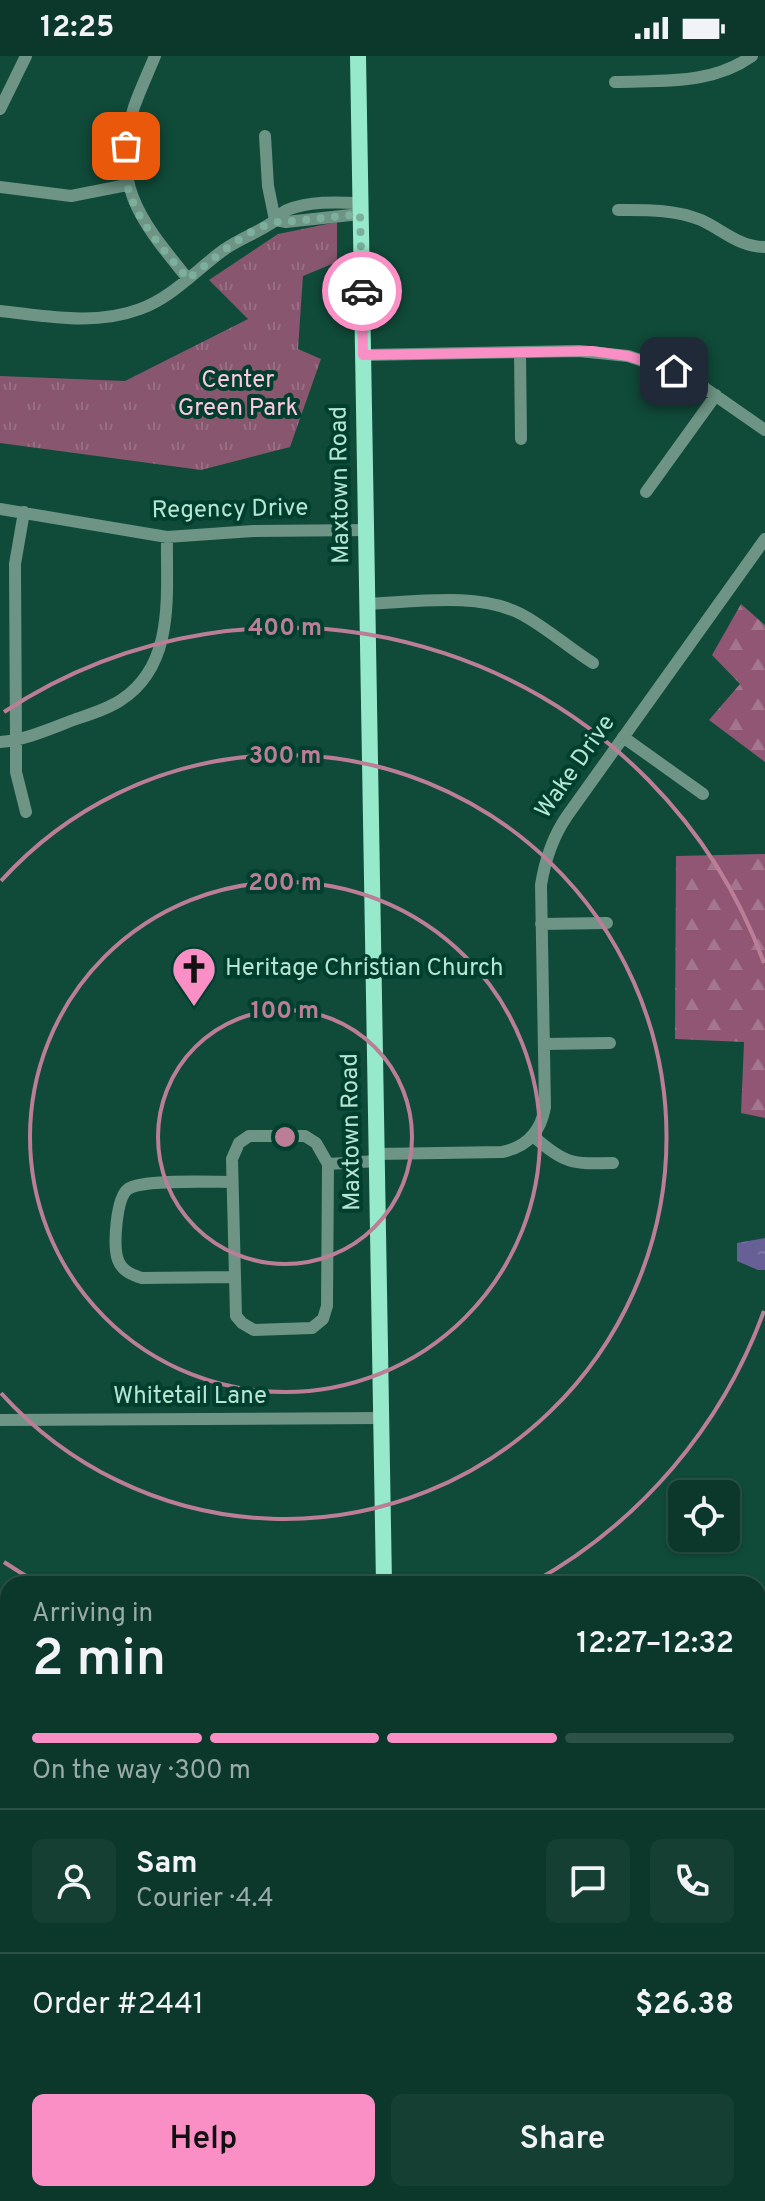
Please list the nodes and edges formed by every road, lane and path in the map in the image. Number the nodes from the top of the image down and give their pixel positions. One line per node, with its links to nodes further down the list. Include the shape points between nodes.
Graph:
1 (26, 56): 6 (street)
2 (155, 56): 8 (street, via 129,126)
3 (358, 56): 10 (main road, Maxtown Road)
4 (752, 56): 5 (street, via 710,77)
5 (615, 82)
6 (0, 109)
7 (265, 136): 12 (street)
8 (127, 185): 9 (street, via 71,196); 14 (street, via 150,232)
9 (0, 187)
10 (360, 208): 12 (street); 17 (main road, Maxtown Road)
11 (618, 210): 13 (street, via 682,214 738,242)
12 (275, 220): 14 (street)
13 (765, 247)
14 (188, 279): 15 (street, via 146,306 110,317)
15 (0, 311)
16 (520, 352): 17 (street); 18 (street, via 628,356 674,371); 20 (street)
17 (363, 355): 24 (main road, Maxtown Road)
18 (716, 395): 19 (street); 21 (street)
19 (765, 430)
20 (521, 439)
21 (646, 492)
22 (0, 509): 23 (street, Regency Drive)
23 (24, 512): 25 (street, Regency Drive); 30 (street, via 15,564)
24 (367, 530): 25 (street, Regency Drive); 27 (main road, Maxtown Road)
25 (167, 537): 30 (street, via 162,643 143,681 107,708)
26 (765, 539): 29 (street, Wake Drive)
27 (368, 604): 28 (street, via 498,605); 39 (main road, Maxtown Road)
28 (593, 663)
29 (623, 737): 32 (street); 35 (street, Wake Drive, via 552,841 541,885)
30 (16, 740): 31 (street); 33 (street, via 16,772)
31 (0, 742)
32 (703, 794)
33 (26, 812)
34 (607, 923): 35 (street)
35 (541, 924): 37 (street, Wake Drive)
36 (610, 1043): 37 (street)
37 (544, 1044): 38 (street, Wake Drive, via 545,1107)
38 (533, 1136): 39 (street, via 502,1152); 40 (street, via 563,1159)
39 (377, 1158): 41 (street); 44 (main road, Maxtown Road)
40 (613, 1163)
41 (328, 1164): 42 (street, via 316,1143 305,1136 249,1136 232,1159); 43 (street, via 323,1319 312,1328 254,1330 236,1316)
42 (232, 1182): 43 (street); 43 (street, via 143,1184 127,1190 119,1203 116,1244 128,1274 142,1278)
43 (235, 1277)
44 (381, 1418): 45 (street, Whitetail Lane); 46 (main road, Maxtown Road)
45 (0, 1420)
46 (384, 1576)

